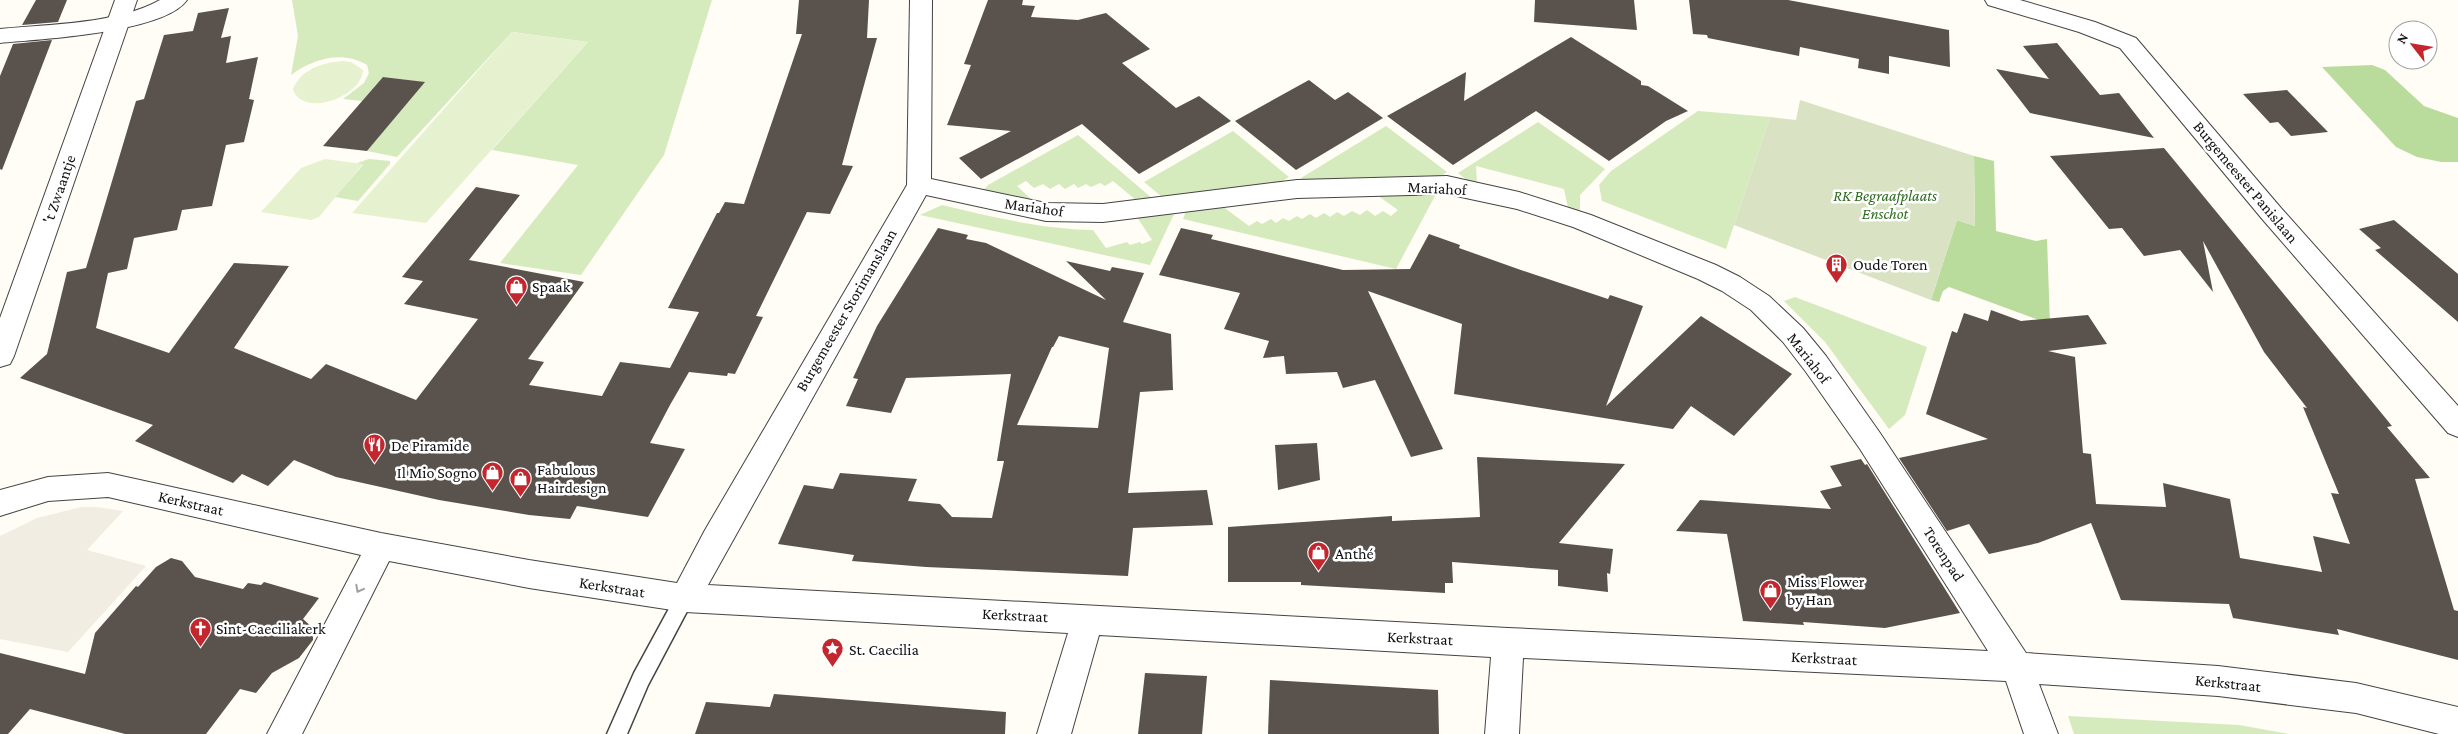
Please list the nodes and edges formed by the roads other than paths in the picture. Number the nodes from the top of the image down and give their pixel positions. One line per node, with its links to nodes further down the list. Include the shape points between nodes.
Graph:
1 (176, 0): 4 (street, via 152,14)
2 (922, 0): 6 (street, Burgemeester Storimanslaan)
3 (1996, 0): 8 (street, Burgemeester Panislaan, via 2087,26 2128,43 2272,214)
4 (122, 11): 5 (street); 7 (street, 't Zwaantje)
5 (0, 36)
6 (919, 185): 9 (street, Mariahof, via 1046,212 1103,213 1307,188 1447,185 1519,201 1582,221 1708,272 1760,303 1798,342); 12 (street, Burgemeester Storimanslaan)
7 (0, 356)
8 (2458, 424)
9 (1870, 441): 15 (street, Torenpad)
10 (0, 503): 11 (street, Kerkstraat, via 48,489 108,485)
11 (381, 546): 12 (street, Kerkstraat, via 529,574); 17 (street, one-way to 17)
12 (685, 598): 13 (street, Kerkstraat); 18 (lane, via 641,679)
13 (1088, 619): 14 (street, Kerkstraat); 19 (street)
14 (1508, 643): 15 (street, Kerkstraat); 20 (street)
15 (2017, 667): 16 (street, Kerkstraat, via 2218,681 2332,694); 21 (street, Torenpad)
16 (2458, 723)
17 (284, 734)
18 (617, 734)
19 (1054, 734)
20 (1502, 734)
21 (2041, 734)

